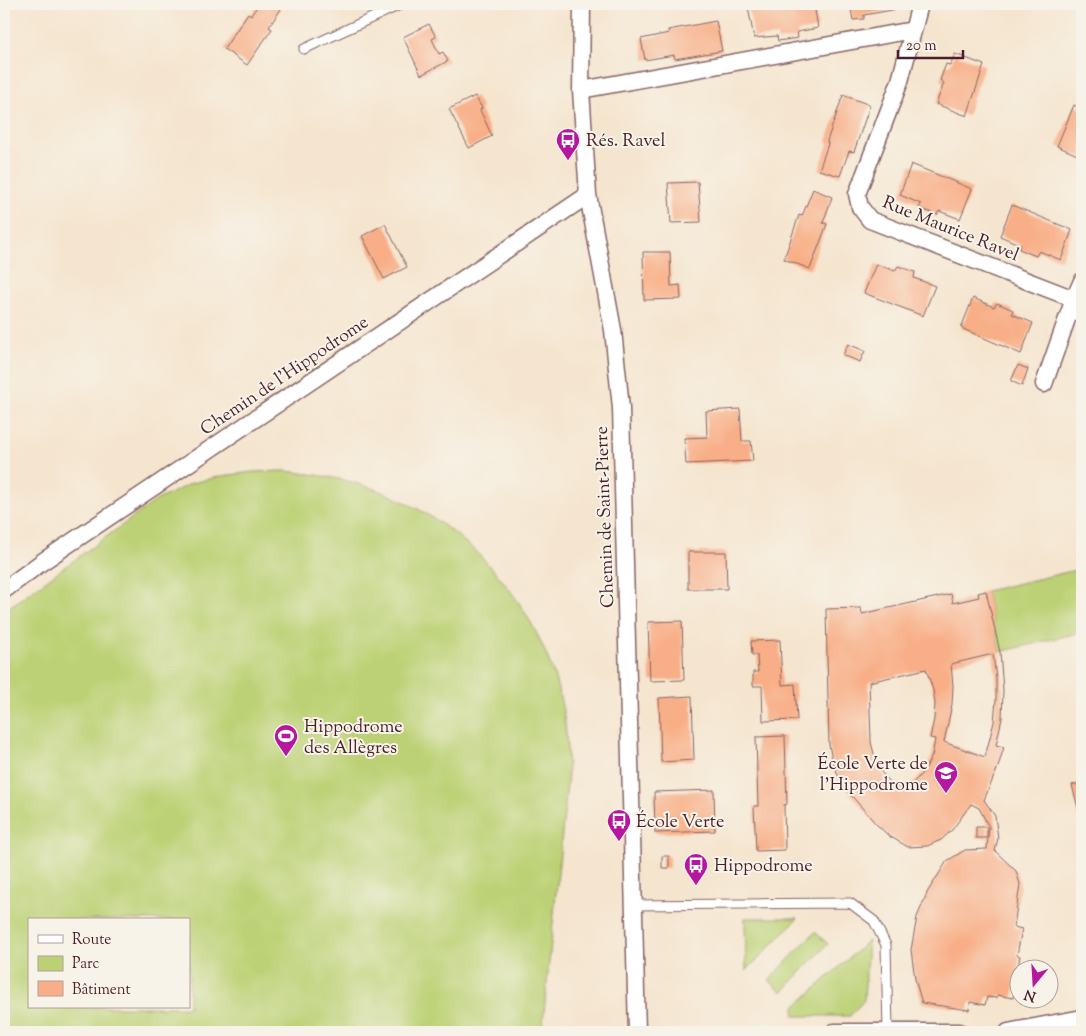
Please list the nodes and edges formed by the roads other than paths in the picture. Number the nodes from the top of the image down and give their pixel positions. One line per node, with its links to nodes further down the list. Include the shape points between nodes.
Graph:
1 (402, 4): 5 (lane)
2 (582, 4): 6 (street, Chemin de Saint-Pierre)
3 (920, 4): 4 (street, Rue Maurice Ravel)
4 (913, 30): 6 (street); 9 (street, Rue Maurice Ravel, via 900,81 857,194 860,206 870,220)
5 (304, 49)
6 (581, 90): 7 (street, Chemin de Saint-Pierre)
7 (588, 195): 11 (street, Chemin de l'Hippodrome); 12 (street, Chemin de Saint-Pierre, via 612,330 621,408)
8 (1082, 281): 9 (street)
9 (1074, 299): 10 (street)
10 (1044, 384)
11 (4, 590)
12 (633, 904): 14 (lane, via 850,903 874,921 886,945); 15 (street, Chemin de Saint-Pierre)
13 (1082, 1018): 18 (street)
14 (888, 1031): 16 (street); 17 (street)
15 (637, 1032)
16 (834, 1032)
17 (960, 1032)
18 (1008, 1032)

